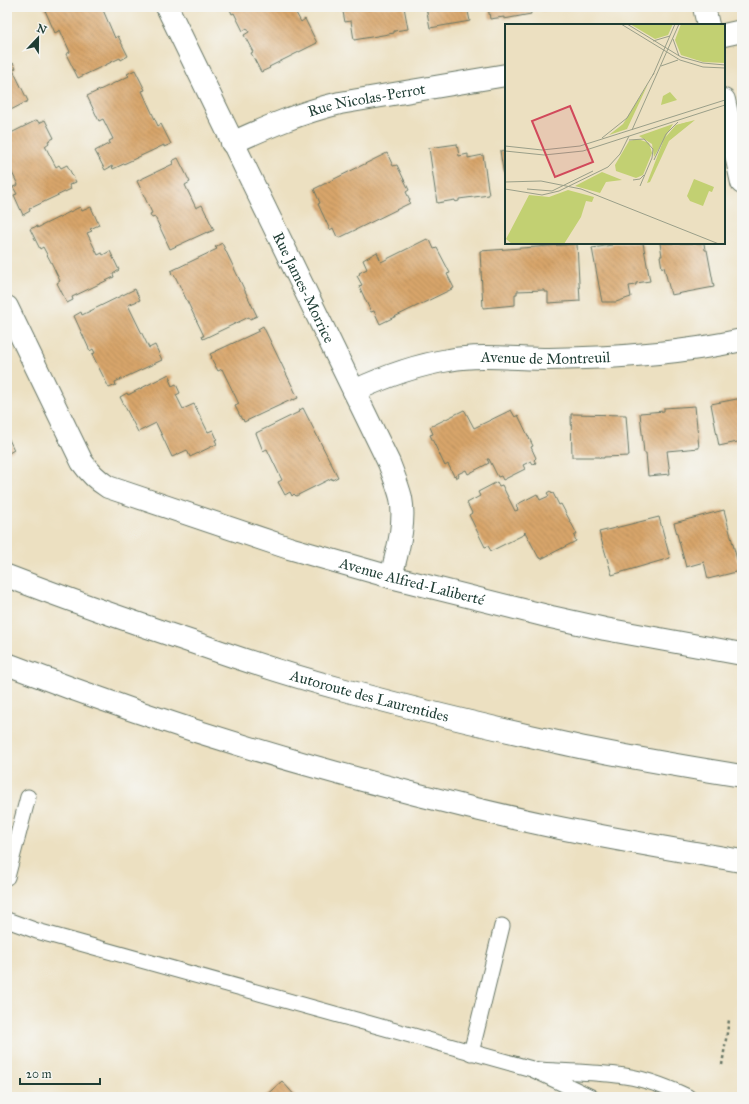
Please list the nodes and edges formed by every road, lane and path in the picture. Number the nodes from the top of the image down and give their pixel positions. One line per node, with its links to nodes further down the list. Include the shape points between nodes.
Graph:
1 (167, 7): 8 (main road, Rue James-Morrice)
2 (704, 7): 3 (main road)
3 (708, 24)
4 (742, 31): 5 (main road)
5 (725, 35)
6 (505, 75): 8 (main road, Rue Nicolas-Perrot, via 320,107)
7 (725, 105): 9 (main road)
8 (232, 143): 12 (main road, Rue James-Morrice)
9 (742, 183)
10 (7, 307): 14 (main road, Avenue Alfred-Laliberté, via 82,462 99,481 125,493 289,548)
11 (742, 340): 12 (main road, Avenue de Montreuil, via 649,354 574,358 450,359 400,372)
12 (354, 391): 14 (main road, Rue James-Morrice, via 389,463 401,499 401,532)
13 (7, 576): 17 (main road, Autoroute des Laurentides, via 141,625 340,689 559,743)
14 (391, 577): 15 (main road, Avenue Alfred-Laliberté, via 605,629)
15 (742, 654)
16 (7, 664): 19 (main road, via 162,721 367,782 547,826)
17 (742, 776)
18 (28, 797): 20 (lane)
19 (742, 861)
20 (7, 877)
21 (7, 920): 24 (lane, via 37,931)
22 (502, 926): 24 (lane)
23 (729, 1020): 25 (path)
24 (472, 1053): 26 (lane)
25 (722, 1065)
26 (532, 1070): 27 (lane); 28 (lane, via 619,1075 651,1083)
27 (591, 1097)
28 (688, 1097)

